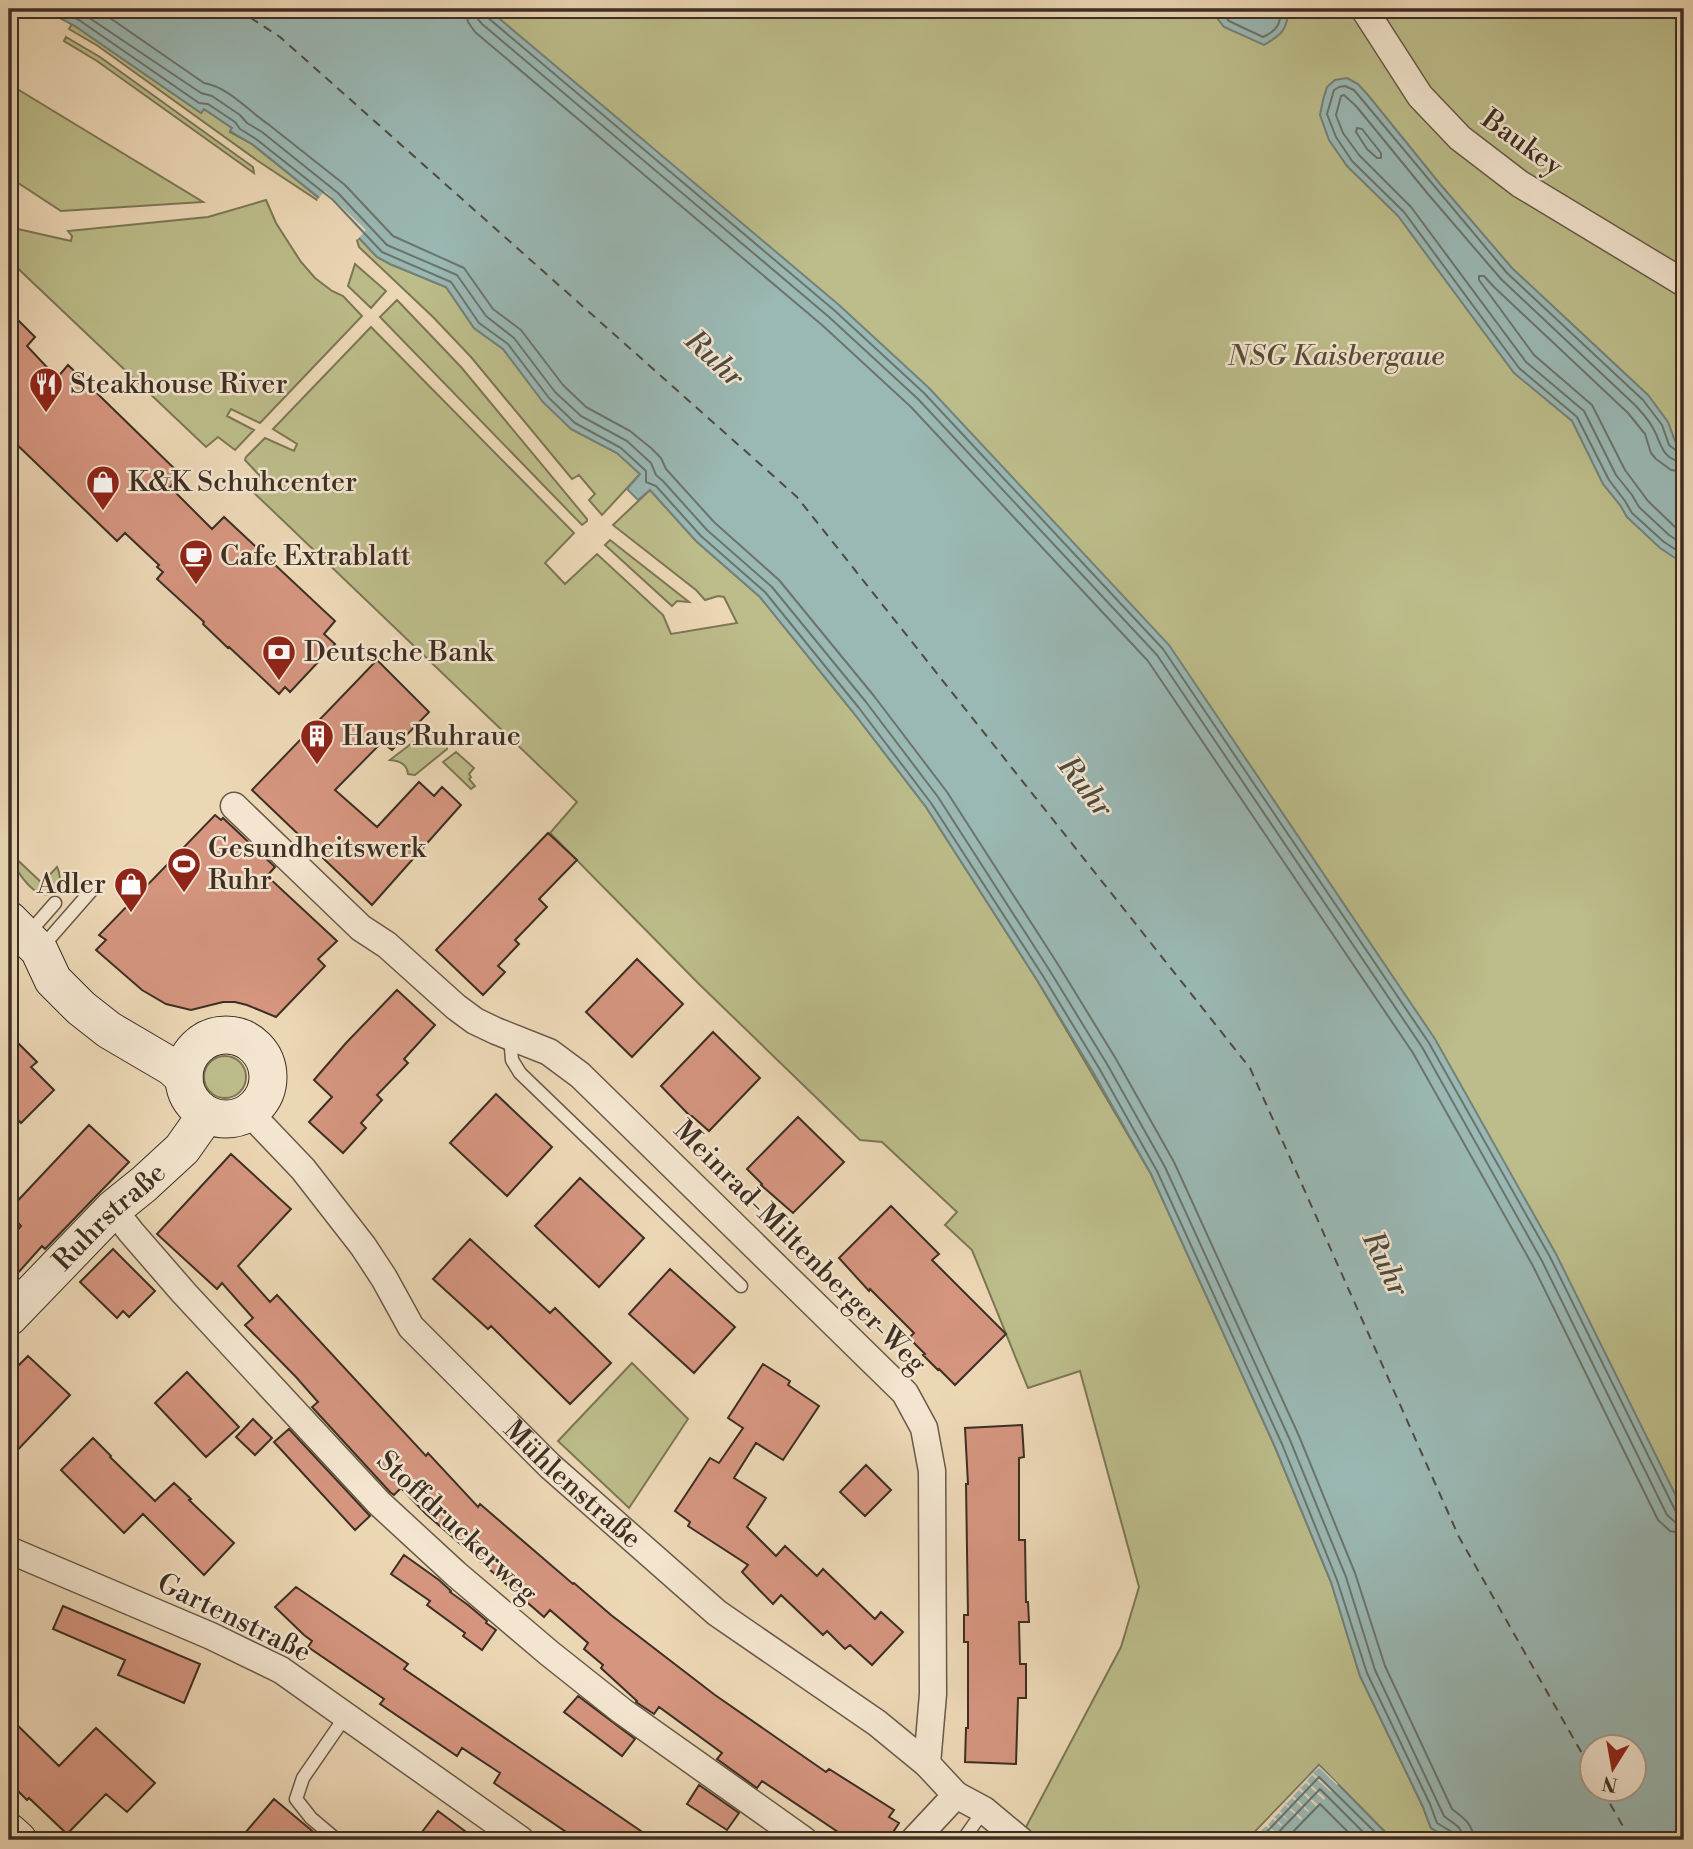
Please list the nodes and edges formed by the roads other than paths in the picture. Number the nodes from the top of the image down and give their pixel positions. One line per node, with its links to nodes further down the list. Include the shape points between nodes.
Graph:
1 (1364, 9): 2 (street, Baukey, via 1420,96 1460,138 1520,184)
2 (1684, 283)
3 (234, 806): 7 (street, Meinrad-Miltenberger-Weg, via 361,928 475,1021)
4 (91, 891): 6 (lane)
5 (55, 903): 6 (lane)
6 (18, 930): 8 (main road, via 69,962 127,1014 185,1040); 9 (main road, via 53,980 81,1008)
7 (510, 1036): 13 (lane, via 512,1060 520,1073); 17 (street, Meinrad-Miltenberger-Weg, via 549,1052 580,1074 905,1393 925,1428 932,1471 933,1694)
8 (206, 1039): 9 (main road, via 188,1058); 10 (main road, via 237,1036 260,1051 269,1081 267,1092)
9 (184, 1078): 11 (main road, via 194,1106)
10 (252, 1112): 11 (main road, via 238,1119); 17 (street, Mühlenstraße, via 363,1246 411,1327 550,1466 717,1613 852,1705)
11 (206, 1115): 12 (main road, Ruhrstraße, via 182,1149)
12 (113, 1209): 14 (main road, Ruhrstraße); 25 (street, Stoffdruckerweg, via 184,1293 370,1493 456,1574 622,1711)
13 (741, 1286)
14 (9, 1317)
15 (9, 1550): 16 (street, Gartenstraße, via 281,1670)
16 (345, 1717): 23 (lane, via 303,1779 296,1799); 24 (street, Gartenstraße)
17 (927, 1764): 18 (street, Mühlenstraße)
18 (956, 1795): 19 (street, Mühlenstraße); 26 (street)
19 (984, 1810): 21 (lane); 27 (street, Mühlenstraße)
20 (9, 1832): 22 (main road)
21 (965, 1837)
22 (18, 1840)
23 (337, 1840)
24 (521, 1840)
25 (804, 1840)
26 (914, 1840)
27 (1020, 1840)

